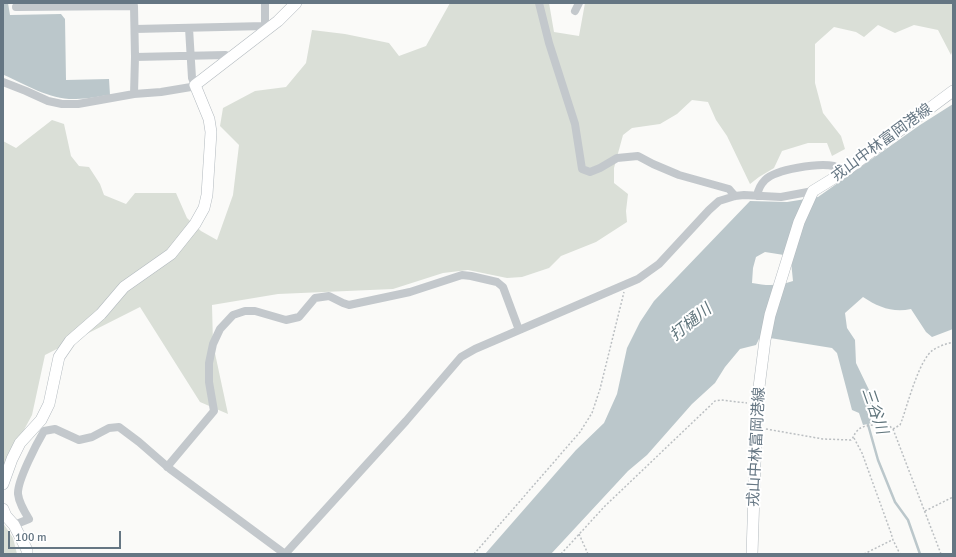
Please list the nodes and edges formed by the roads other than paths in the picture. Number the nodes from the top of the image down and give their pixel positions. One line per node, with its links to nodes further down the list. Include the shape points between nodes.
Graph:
1 (265, 3): 5 (street)
2 (296, 3): 5 (main road)
3 (539, 3): 17 (street, via 575,124 582,169 590,172 617,158 638,156 679,174 729,189)
4 (16, 7): 7 (street, via 134,6)
5 (267, 27): 6 (street); 10 (main road)
6 (190, 28): 7 (street); 8 (street)
7 (135, 29): 9 (street)
8 (191, 55): 9 (street); 10 (street); 12 (street, via 192,78)
9 (135, 57): 14 (street)
10 (230, 57): 12 (main road)
11 (3, 82): 14 (street, via 48,101 62,104 78,104)
12 (195, 84): 14 (street, via 184,89); 21 (main road, via 209,119 211,132 204,208 195,224 171,254 124,287 101,314 70,341 59,357 49,404 41,420 20,443)
13 (953, 91): 15 (main road, 戎山中林富岡港線)
14 (134, 94)
15 (844, 172): 16 (main road, 戎山中林富岡港線); 18 (street, via 835,166 804,166 785,171 766,179 758,189)
16 (812, 193): 18 (street, via 781,197); 26 (main road, 戎山中林富岡港線, via 799,222 770,315 765,340 757,403)
17 (735, 196): 18 (street); 19 (street, via 714,206 659,264 638,279)
18 (757, 196)
19 (519, 330): 20 (street, via 503,287 497,282 462,275 410,292 349,305 328,296 315,298 299,317 286,320 255,311 233,315 220,329 213,344 209,363 214,411); 25 (street, via 461,357)
20 (167, 467): 23 (street, via 119,426 79,440 55,429 44,432 20,482 18,493 29,519); 25 (street)
21 (3, 484)
22 (3, 509): 23 (main road)
23 (14, 525): 24 (main road)
24 (28, 554)
25 (285, 554)
26 (752, 554)

